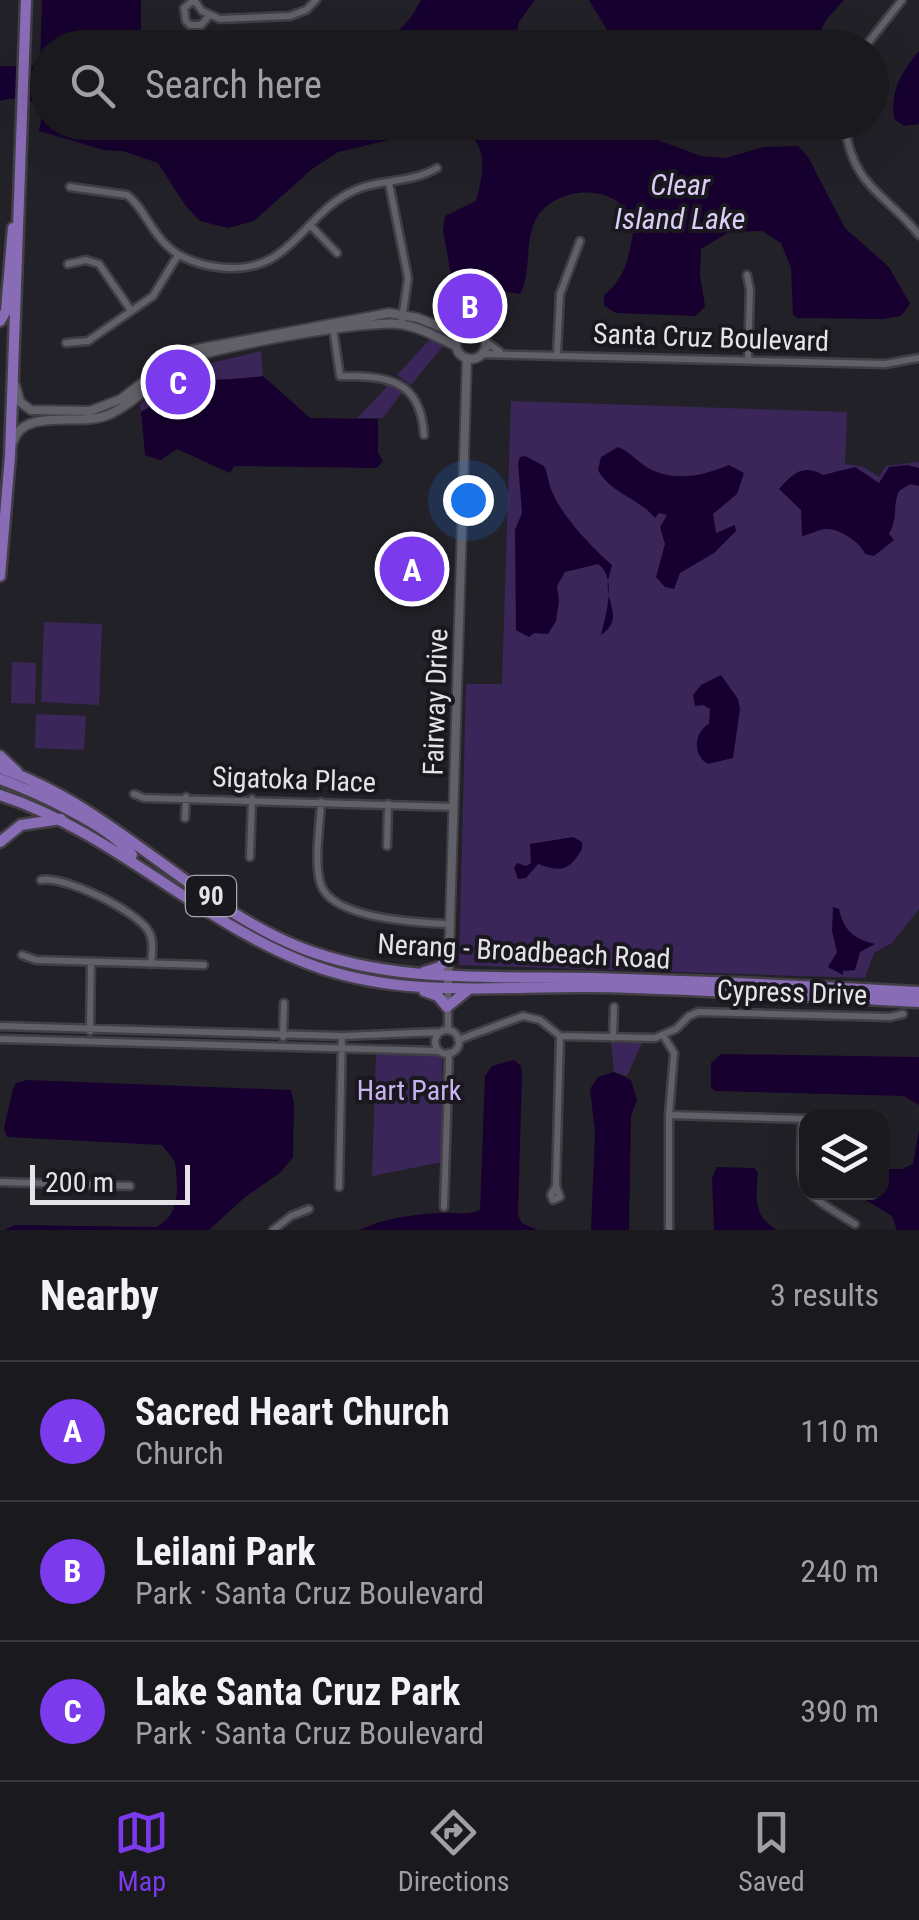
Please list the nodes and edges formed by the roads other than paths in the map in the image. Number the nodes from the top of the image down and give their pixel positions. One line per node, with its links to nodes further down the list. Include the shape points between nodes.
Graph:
1 (26, 0): 8 (main road)
2 (194, 0): 5 (street); 5 (street, via 184,8 186,21 201,25)
3 (316, 0): 5 (street, via 290,16)
4 (902, 0): 6 (street)
5 (209, 16)
6 (878, 30)
7 (848, 140): 13 (street, via 876,196)
8 (22, 168): 21 (main road); 33 (main road)
9 (437, 168): 10 (street)
10 (390, 183): 12 (street, via 348,193); 20 (street, via 408,278)
11 (70, 187): 16 (street, via 127,195)
12 (311, 226): 15 (street); 16 (street, via 256,266 210,268)
13 (919, 235)
14 (580, 241): 29 (street, via 560,294)
15 (337, 253)
16 (178, 254): 19 (street, via 153,296)
17 (68, 264): 19 (street, via 100,264)
18 (747, 275): 32 (street)
19 (130, 309): 25 (street, via 94,338)
20 (402, 319): 22 (street); 23 (street); 26 (street)
21 (0, 321)
22 (332, 326): 35 (street, via 192,358 118,410); 37 (street, via 340,376 394,380 418,403)
23 (459, 334): 24 (street, via 474,329); 26 (street)
24 (486, 341): 27 (street); 28 (street)
25 (66, 343)
26 (456, 346): 30 (street)
27 (500, 353): 28 (street, Santa Cruz Boulevard); 29 (street, Santa Cruz Boulevard)
28 (482, 354): 30 (street)
29 (557, 354): 32 (street, Santa Cruz Boulevard)
30 (467, 358): 50 (street, Fairway Drive)
31 (919, 358): 32 (street, Santa Cruz Boulevard, via 885,364)
32 (748, 360)
33 (12, 375): 34 (street, via 20,402); 38 (main road)
34 (36, 411): 35 (street); 36 (street, via 30,417)
35 (98, 414): 36 (street)
36 (63, 421): 38 (street, via 25,424)
37 (424, 435)
38 (10, 454): 39 (main road)
39 (0, 576)
40 (0, 756): 42 (main road)
41 (0, 768): 42 (main road, Nerang - Broadbeach Road / 90)
42 (20, 776): 64 (main road, Nerang - Broadbeach Road / 90, via 80,806 278,938)
43 (0, 779): 56 (main road, via 74,814)
44 (134, 794): 46 (street, Sigatoka Place)
45 (0, 795): 52 (main road, 90)
46 (186, 798): 47 (street, Sigatoka Place); 51 (street)
47 (252, 799): 48 (street, Sigatoka Place); 55 (street)
48 (321, 802): 49 (street, Sigatoka Place); 58 (street, via 319,880 325,894 339,906 379,916)
49 (388, 804): 50 (street, Sigatoka Place); 54 (street)
50 (454, 807): 58 (street, Fairway Drive)
51 (185, 818)
52 (62, 819): 53 (main road, via 20,825); 56 (main road, Nerang - Broadbeach Road / 90)
53 (0, 842)
54 (387, 846)
55 (250, 857)
56 (138, 863): 64 (main road, Nerang - Broadbeach Road / 90, via 290,956 347,976)
57 (41, 880): 62 (street, via 72,884 141,923 151,938)
58 (450, 924): 60 (street, Fairway Drive)
59 (22, 955): 61 (street)
60 (448, 955): 64 (main road); 65 (street, Fairway Drive)
61 (91, 962): 62 (street); 74 (street)
62 (151, 964): 63 (street)
63 (204, 965)
64 (414, 980): 65 (main road, Nerang - Broadbeach Road / 90); 70 (main road)
65 (448, 982): 66 (main road, Nerang - Broadbeach Road / 90); 67 (main road, Nerang - Broadbeach Road / 90, via 694,981); 70 (street)
66 (470, 988): 68 (main road, Nerang - Broadbeach Road / 90); 70 (main road)
67 (919, 992)
68 (919, 1002)
69 (284, 1003): 76 (street)
70 (447, 1007): 75 (street)
71 (614, 1007): 80 (street)
72 (903, 1014): 77 (street, Cypress Drive, via 698,1012)
73 (0, 1026): 74 (street)
74 (90, 1029): 76 (street); 83 (street)
75 (444, 1031): 78 (street); 82 (street); 86 (street, via 435,1041)
76 (283, 1034): 78 (street); 84 (street)
77 (663, 1035): 80 (street, Cypress Drive); 88 (street, via 674,1054)
78 (342, 1036): 85 (street)
79 (560, 1036): 80 (street, Cypress Drive); 82 (street, Cypress Drive, via 523,1016); 92 (street)
80 (613, 1038)
81 (0, 1039): 83 (street)
82 (458, 1040): 87 (street)
83 (90, 1042): 84 (street)
84 (283, 1047): 85 (street)
85 (342, 1049): 86 (street); 93 (street)
86 (439, 1051): 87 (street)
87 (449, 1053): 95 (street)
88 (669, 1115): 89 (street); 99 (street)
89 (799, 1119)
90 (0, 1182): 91 (street)
91 (130, 1186)
92 (556, 1186)
93 (339, 1187)
94 (814, 1200): 97 (street)
95 (444, 1206)
96 (309, 1209): 98 (street)
97 (855, 1224)
98 (272, 1230)
99 (669, 1230)

